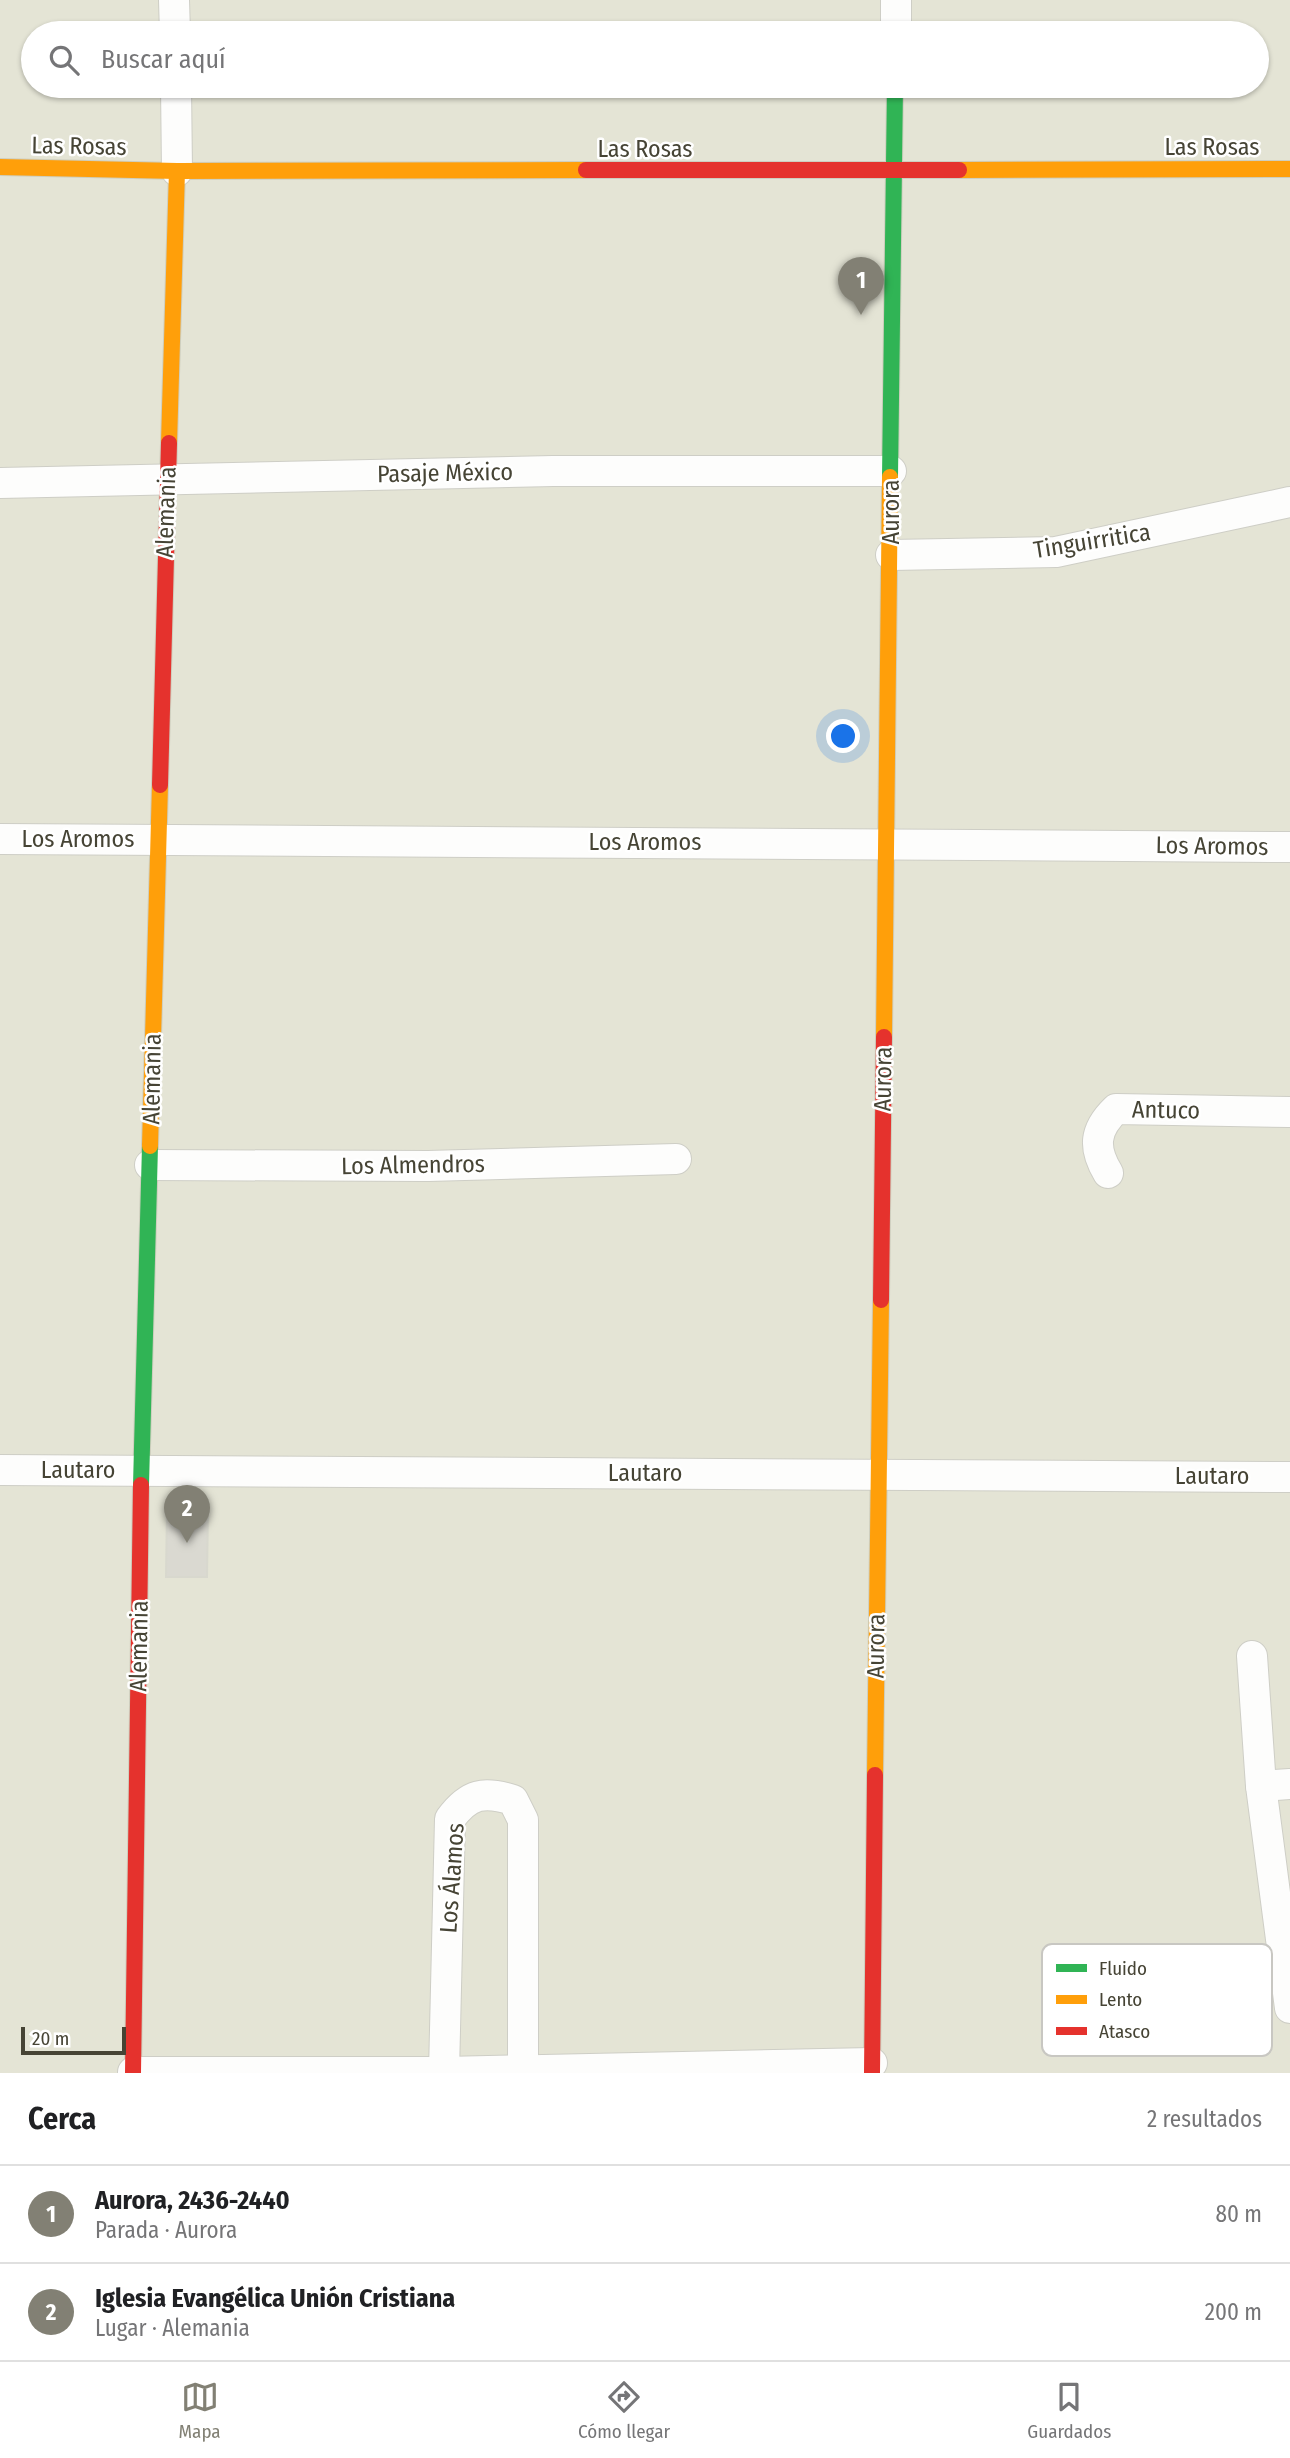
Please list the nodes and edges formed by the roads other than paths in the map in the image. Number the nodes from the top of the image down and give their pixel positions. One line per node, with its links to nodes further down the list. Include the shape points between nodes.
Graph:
1 (174, 0): 3 (street)
2 (896, 0): 4 (street)
3 (175, 21)
4 (896, 21)
5 (176, 98): 9 (street, Alemania)
6 (895, 98): 10 (street, Aurora)
7 (0, 167): 9 (street, Las Rosas)
8 (1290, 169): 10 (street, Las Rosas)
9 (177, 171): 10 (street, Las Rosas); 12 (street, Alemania)
10 (895, 172): 11 (street, Aurora)
11 (891, 471): 12 (street, Pasaje México, via 553,471); 15 (street, Aurora)
12 (167, 479): 13 (street, Pasaje México); 17 (street, Alemania)
13 (0, 483)
14 (1290, 502): 15 (street, Tinguirritica, via 1056,552)
15 (891, 555): 18 (street, Aurora)
16 (0, 839): 17 (street, Los Aromos)
17 (157, 839): 18 (street, Los Aromos); 22 (street, Alemania)
18 (887, 843): 19 (street, Los Aromos); 26 (street, Aurora)
19 (1290, 847)
20 (1290, 1112): 23 (street, Antuco, via 1116,1109 1102,1122 1099,1134 1098,1156)
21 (676, 1159): 22 (street, Los Almendros, via 428,1166)
22 (150, 1165): 25 (street, Alemania)
23 (1108, 1173)
24 (0, 1470): 25 (street, Lautaro)
25 (141, 1470): 26 (street, Lautaro); 34 (street, Alemania)
26 (878, 1474): 27 (street, Lautaro); 31 (street, Aurora)
27 (1290, 1477)
28 (1252, 1656): 29 (street)
29 (1275, 1785): 30 (street)
30 (1290, 2008)
31 (872, 2068): 32 (street)
32 (523, 2070): 33 (street); 33 (street, Los Álamos, via 523,1820 513,1800 489,1793 462,1803 450,1819)
33 (444, 2071): 34 (street)
34 (133, 2073)

